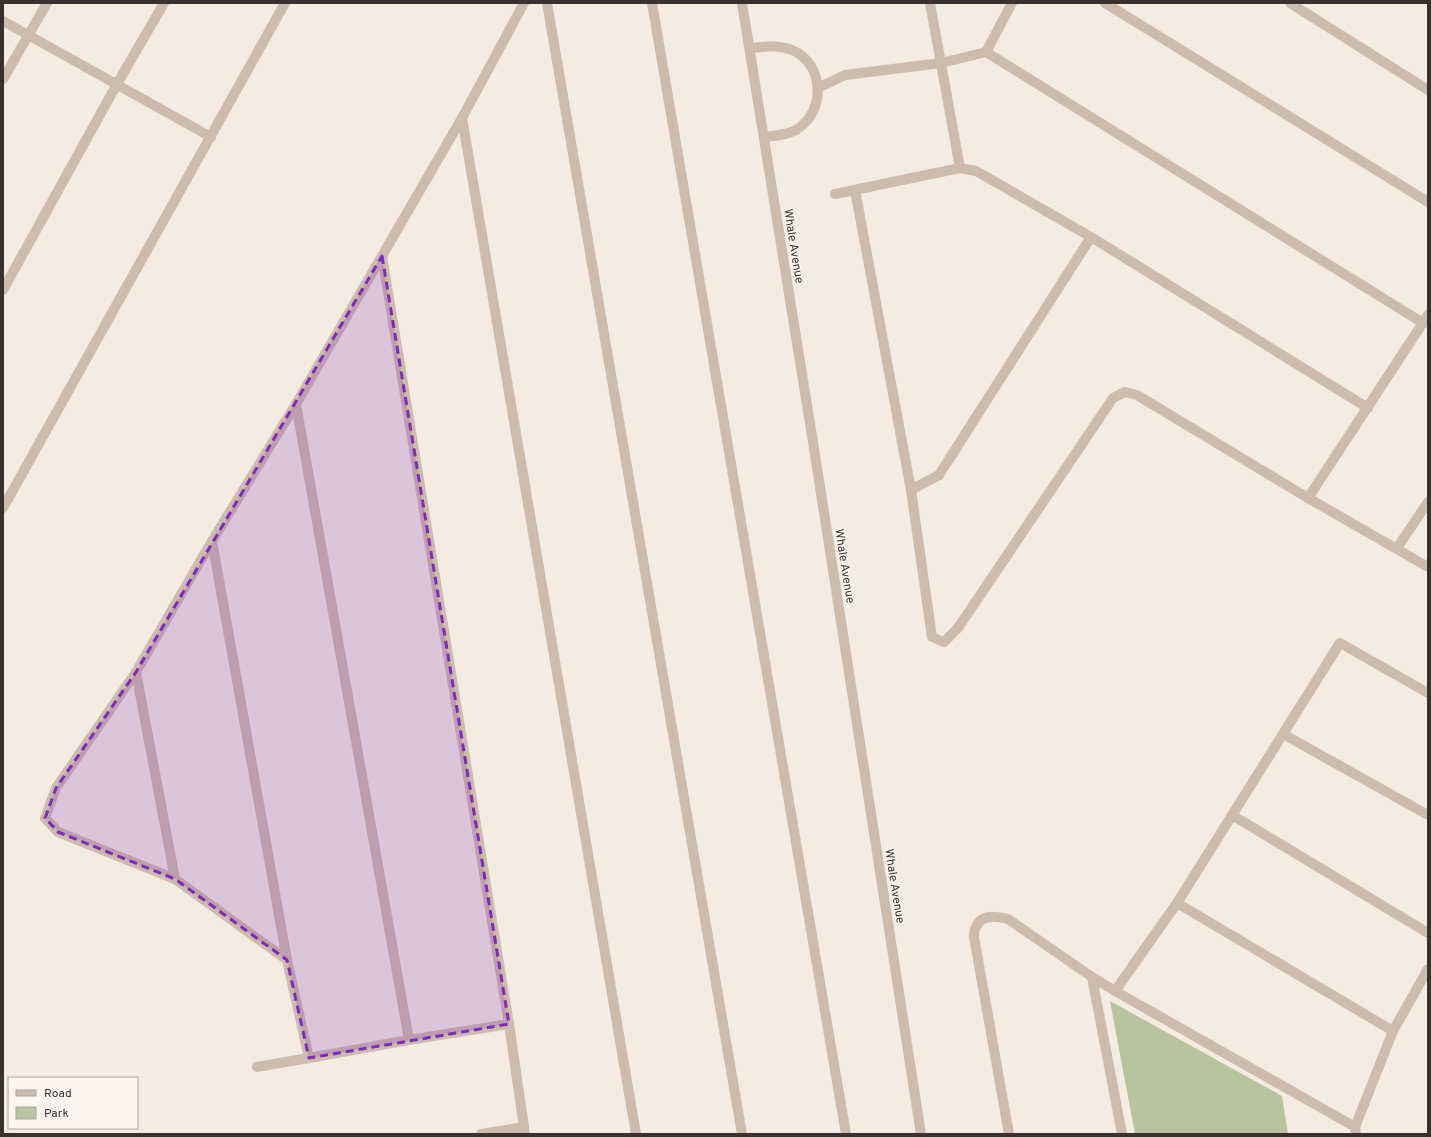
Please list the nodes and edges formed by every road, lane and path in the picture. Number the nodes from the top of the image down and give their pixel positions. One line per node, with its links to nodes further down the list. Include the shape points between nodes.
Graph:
1 (47, 3): 13 (street)
2 (164, 3): 18 (street)
3 (285, 3): 22 (street)
4 (524, 3): 21 (street)
5 (547, 3): 62 (street)
6 (652, 3): 63 (street)
7 (742, 3): 14 (street, Whale Avenue)
8 (930, 3): 16 (street)
9 (1012, 3): 15 (street)
10 (1105, 3): 27 (street)
11 (1290, 3): 20 (street)
12 (3, 21): 13 (street)
13 (28, 36): 17 (street); 18 (street)
14 (750, 48): 19 (street, via 770,46 793,50 810,66 816,76); 23 (street, Whale Avenue)
15 (986, 52): 16 (street); 31 (street)
16 (941, 63): 19 (street, via 845,75); 24 (street)
17 (3, 79)
18 (117, 84): 22 (street); 30 (street)
19 (818, 88): 23 (street, via 813,112 806,122 785,134)
20 (1428, 90)
21 (462, 118): 29 (street); 61 (street)
22 (211, 137): 37 (street)
23 (764, 137): 64 (street, Whale Avenue)
24 (960, 168): 25 (street); 28 (street, via 976,170)
25 (855, 190): 26 (street); 34 (street)
26 (835, 194)
27 (1428, 202)
28 (1091, 237): 33 (street); 34 (street, via 938,475)
29 (382, 256): 32 (street); 53 (street)
30 (3, 290)
31 (1426, 319): 33 (street)
32 (296, 404): 38 (street); 55 (street)
33 (1368, 408): 35 (street)
34 (911, 490): 35 (street, via 932,638 944,642 958,628 1113,398 1125,392 1136,395)
35 (1308, 498): 39 (street)
36 (1428, 502): 39 (street)
37 (3, 508)
38 (212, 541): 41 (street); 49 (street)
39 (1397, 548): 40 (street)
40 (1428, 567)
41 (136, 672): 46 (street); 46 (street, via 56,788 45,818 58,832)
42 (1428, 693): 43 (street, via 1340,643)
43 (1283, 734): 44 (street); 45 (street)
44 (1232, 815): 47 (street); 48 (street)
45 (1428, 815)
46 (175, 880): 49 (street)
47 (1177, 903): 52 (street); 54 (street)
48 (1428, 933)
49 (287, 960): 56 (street)
50 (1428, 969): 54 (street)
51 (1092, 977): 52 (street); 65 (street, via 1008,919 997,916 983,919 976,927 974,937); 66 (street)
52 (1115, 991): 59 (street)
53 (509, 1024): 55 (street); 58 (street)
54 (1394, 1031): 59 (street)
55 (408, 1040): 56 (street)
56 (309, 1058): 57 (street)
57 (257, 1067)
58 (524, 1130): 60 (street)
59 (1355, 1131)
60 (481, 1134)
61 (636, 1134)
62 (742, 1134)
63 (846, 1134)
64 (921, 1134)
65 (1009, 1134)
66 (1122, 1134)

